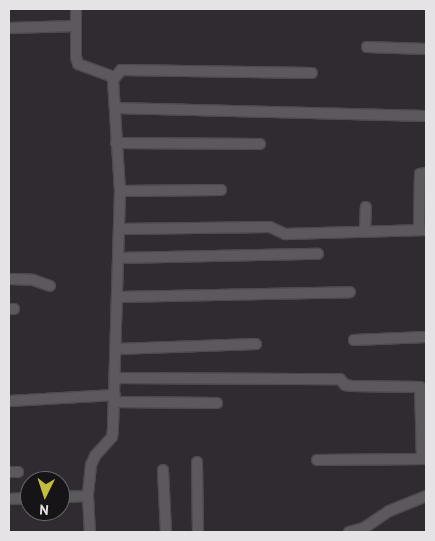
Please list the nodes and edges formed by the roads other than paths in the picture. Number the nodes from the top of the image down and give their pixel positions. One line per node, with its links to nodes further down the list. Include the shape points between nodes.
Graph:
1 (76, 9): 2 (street)
2 (76, 26): 3 (street); 7 (street, via 78,64 111,76)
3 (9, 28)
4 (368, 47): 5 (street)
5 (426, 49)
6 (312, 73): 7 (street, via 121,70)
7 (113, 80): 8 (street)
8 (116, 108): 9 (street); 10 (street)
9 (426, 116)
10 (116, 143): 11 (street); 14 (street)
11 (260, 144)
12 (426, 172): 17 (street, via 420,174)
13 (221, 190): 14 (street)
14 (120, 191): 16 (street)
15 (366, 207): 18 (street)
16 (120, 229): 18 (street, via 270,227 285,234); 20 (street)
17 (423, 230): 18 (street)
18 (365, 231)
19 (318, 254): 20 (street)
20 (119, 258): 24 (street)
21 (9, 279): 22 (street, via 33,280)
22 (50, 286)
23 (350, 292): 24 (street)
24 (118, 297): 28 (street)
25 (426, 337): 26 (street)
26 (354, 340)
27 (256, 344): 28 (street)
28 (116, 349): 29 (street)
29 (115, 378): 30 (street); 33 (street, via 340,379 345,385 352,386 420,387)
30 (114, 398): 31 (street); 32 (street); 37 (street, via 112,438 91,465)
31 (9, 401)
32 (217, 403)
33 (424, 459): 34 (street)
34 (317, 460)
35 (197, 462): 43 (street)
36 (163, 470): 42 (street)
37 (88, 496): 39 (street); 41 (street)
38 (426, 496): 40 (street, via 389,511)
39 (70, 497)
40 (364, 530): 44 (street)
41 (90, 532)
42 (166, 532)
43 (198, 532)
44 (349, 532)

